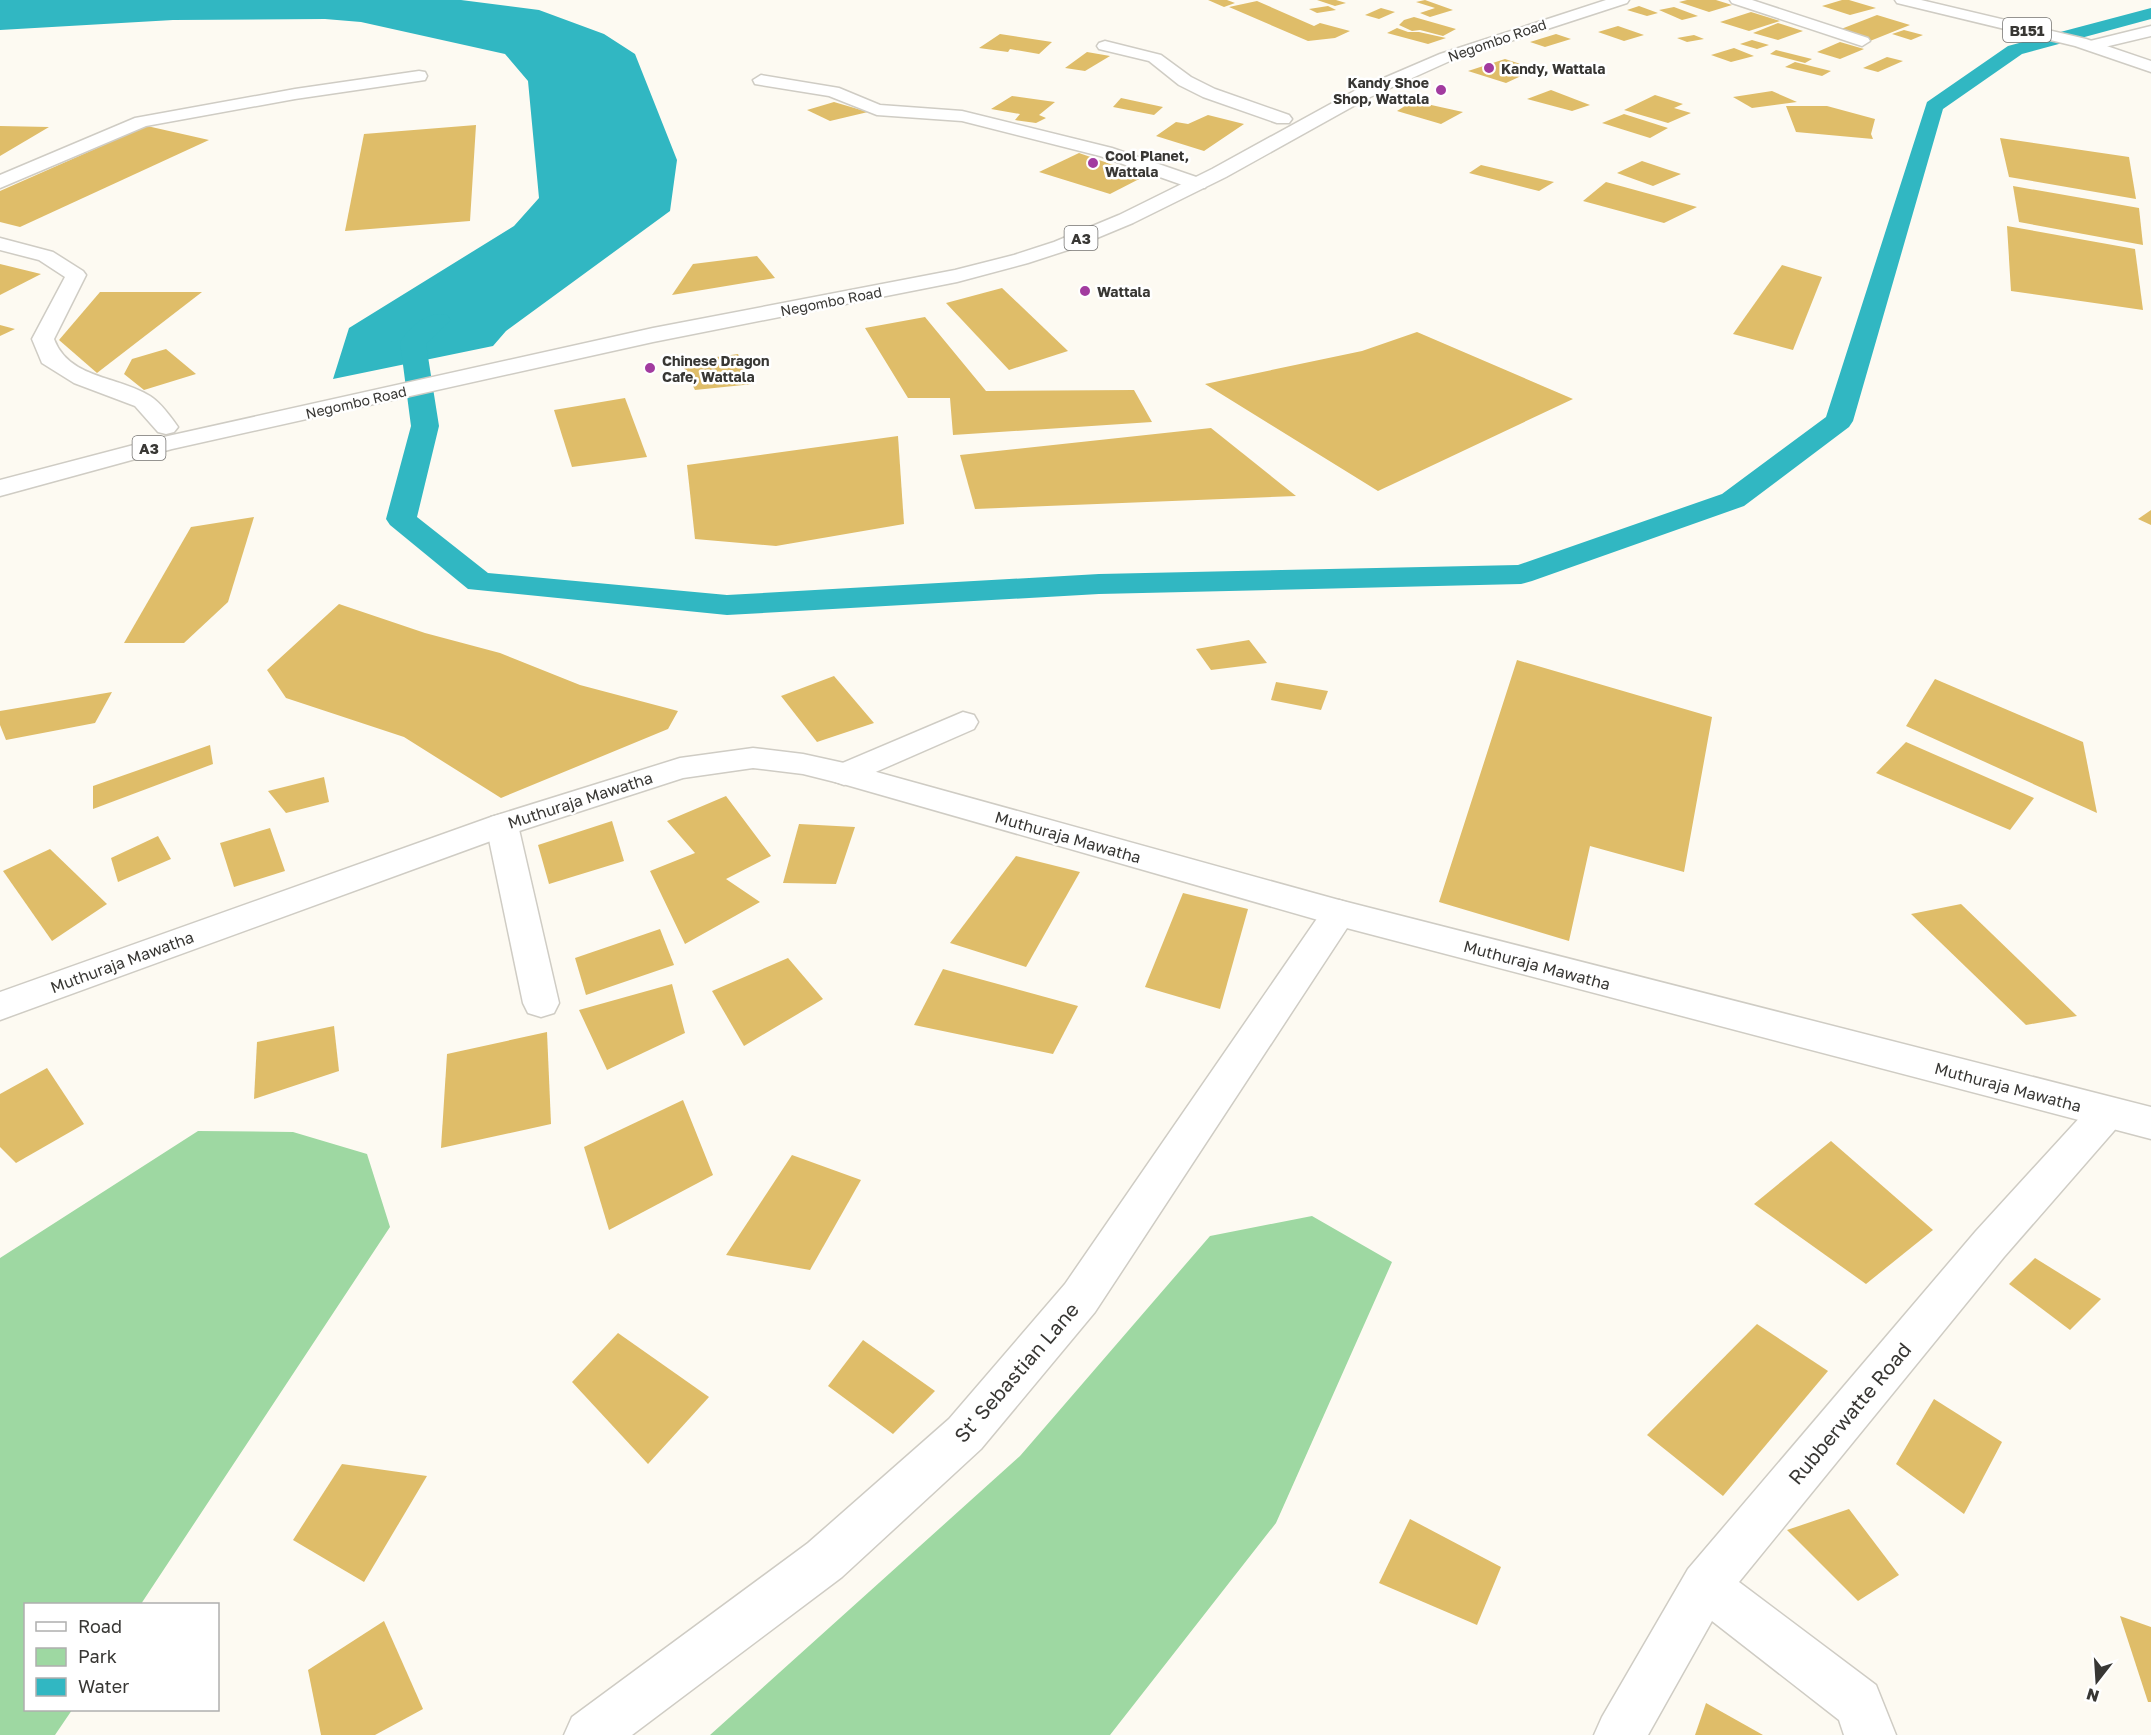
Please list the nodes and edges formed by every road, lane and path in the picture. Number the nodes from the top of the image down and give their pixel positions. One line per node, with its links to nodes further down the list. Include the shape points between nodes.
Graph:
1 (1584, 0): 12 (main road, Negombo Road / A3, via 1439,46 1344,87)
2 (1623, 0): 15 (main road, Negombo Road / A3, via 1446,57 1362,94)
3 (1737, 0): 6 (main road)
4 (1902, 0): 7 (main road, B151)
5 (2151, 31): 7 (main road)
6 (1862, 41)
7 (2086, 44): 9 (main road, B151)
8 (1105, 46): 12 (main road, via 1155,58 1209,93)
9 (2151, 67)
10 (419, 76): 14 (main road, via 141,122)
11 (761, 80): 13 (main road, via 832,92 877,110 962,116 1106,152)
12 (1283, 119): 13 (main road, Negombo Road / A3)
13 (1175, 177): 15 (main road); 17 (main road, Negombo Road / A3, via 1065,230 961,261 639,324)
14 (0, 182)
15 (1198, 184): 17 (main road, Negombo Road / A3, via 1101,231 981,270)
16 (0, 244): 19 (main road, via 46,256 76,275 43,339 50,358 82,378 143,401)
17 (498, 362): 18 (main road, Negombo Road / A3)
18 (297, 406): 19 (main road, Negombo Road / A3); 21 (main road, Negombo Road / A3)
19 (166, 427): 20 (main road, Negombo Road / A3)
20 (0, 468)
21 (0, 488)
22 (963, 722): 23 (main road)
23 (844, 774): 24 (main road, Muthuraja Mawatha, via 803,764 753,759 681,768); 25 (main road, Muthuraja Mawatha)
24 (502, 825): 26 (main road); 27 (main road, Muthuraja Mawatha)
25 (1339, 913): 28 (main road, Muthuraja Mawatha); 31 (main road, St' Sebastian Lane, via 1080,1298 965,1434 825,1560)
26 (541, 1003)
27 (0, 1006)
28 (2107, 1113): 29 (main road, Muthuraja Mawatha); 30 (main road, Rubberwatte Road, via 1990,1244)
29 (2151, 1123)
30 (1705, 1586): 32 (main road, Rubberwatte Road); 33 (main road, via 1858,1703)
31 (590, 1735)
32 (1620, 1735)
33 (1870, 1735)

